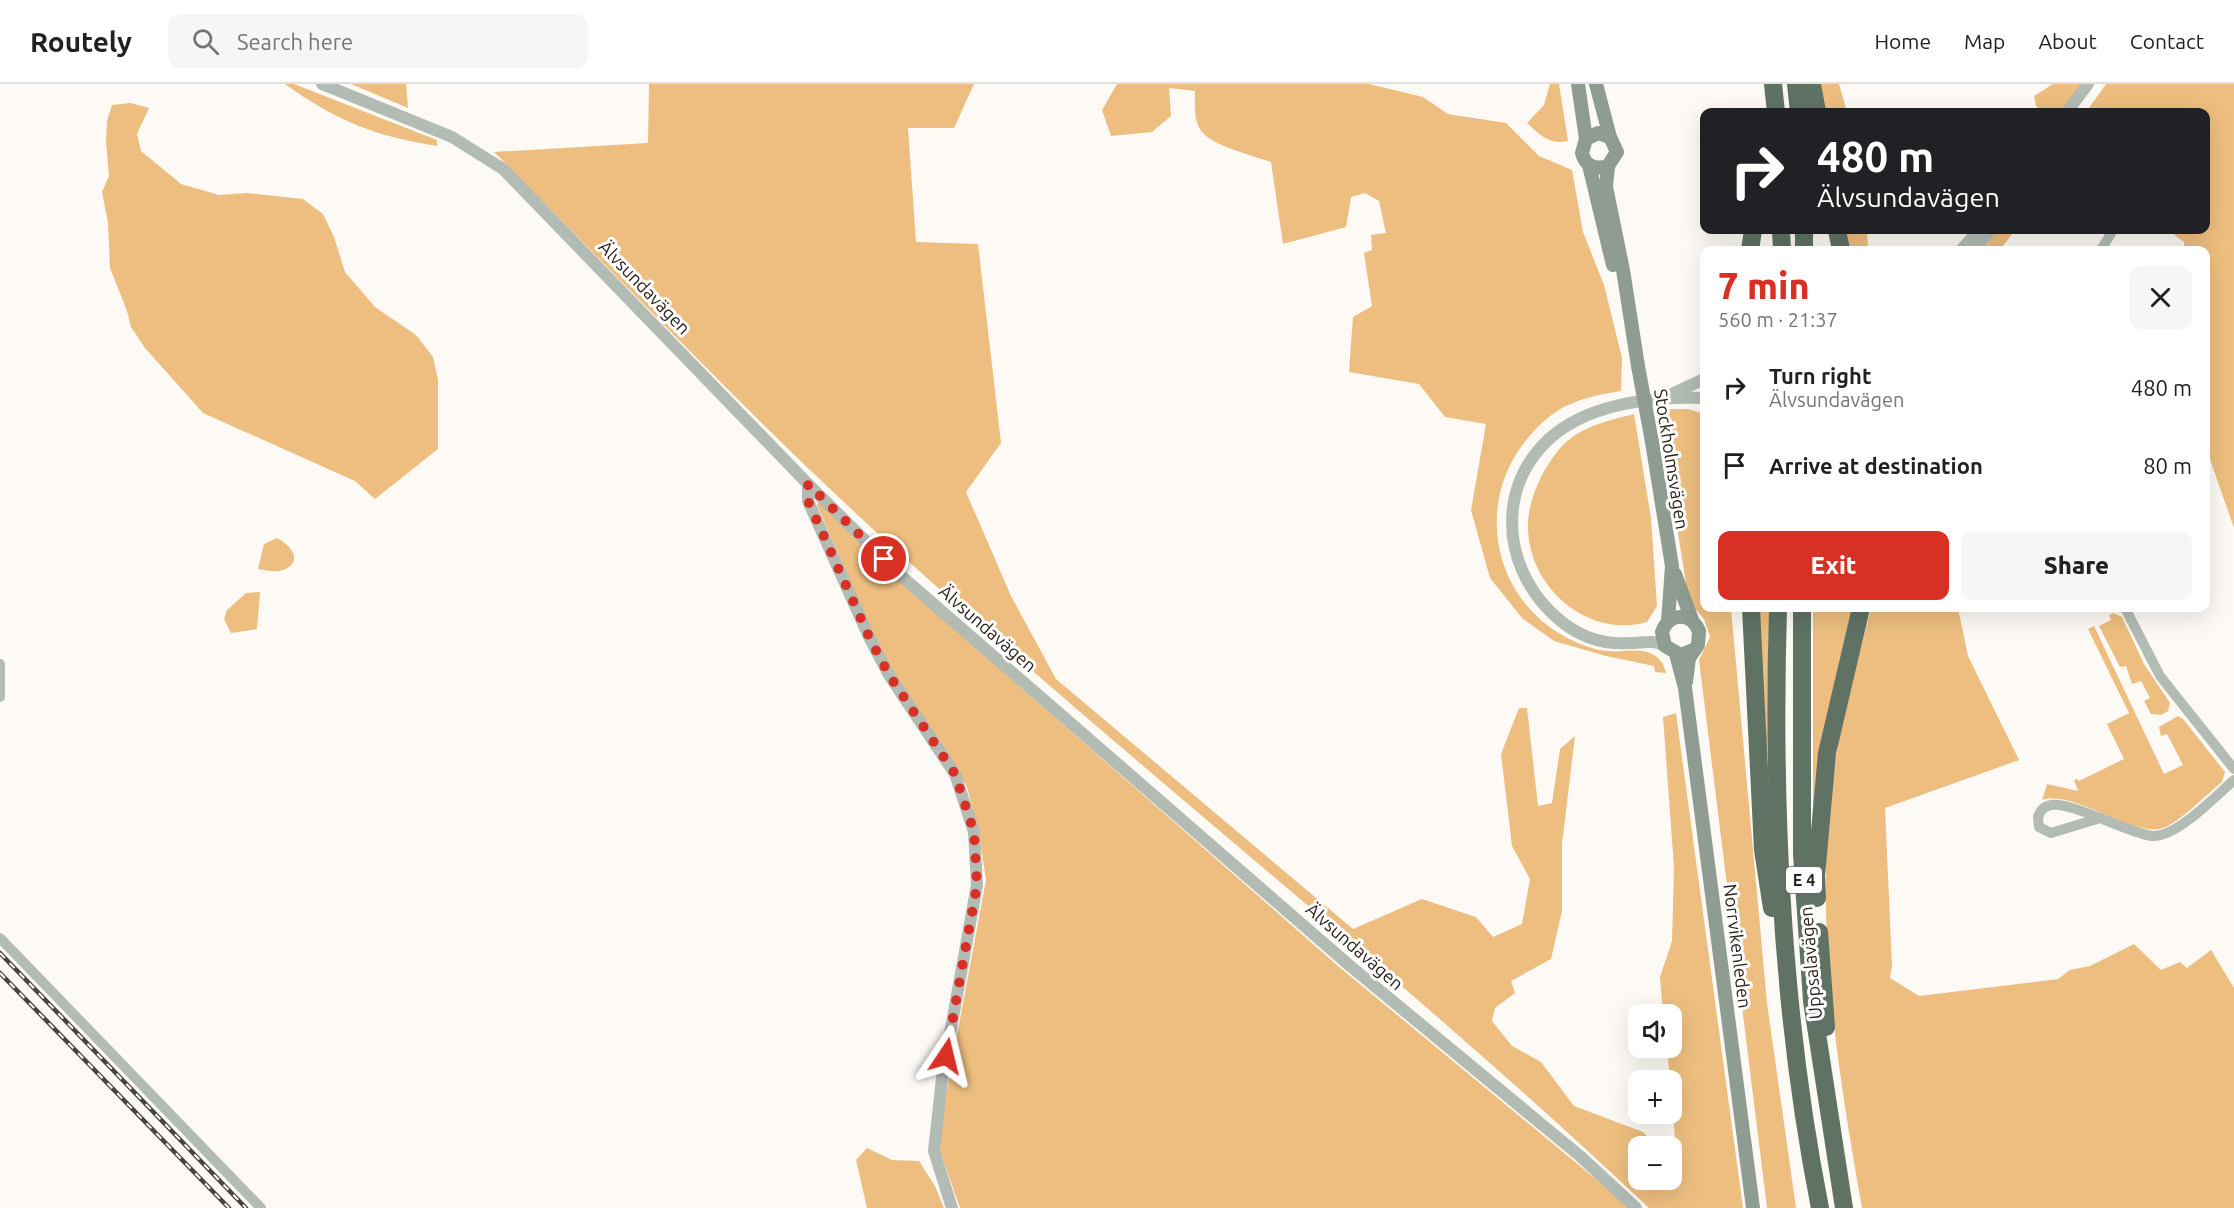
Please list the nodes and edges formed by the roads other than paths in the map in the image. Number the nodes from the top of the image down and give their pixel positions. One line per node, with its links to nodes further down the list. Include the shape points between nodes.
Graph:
1 (322, 84): 28 (street, Älvsundavägen, via 452,137 503,169)
2 (1578, 84): 17 (main road, Stockholmsvägen)
3 (1596, 84): 16 (main road, Stockholmsvägen)
4 (1764, 84): 10 (highway)
5 (1773, 84): 11 (highway)
6 (1796, 84): 12 (highway)
7 (1812, 84): 13 (highway)
8 (2088, 84): 14 (street)
9 (2095, 84): 15 (street)
10 (1765, 108)
11 (1776, 108)
12 (1799, 108)
13 (1815, 108)
14 (2070, 108)
15 (2078, 108)
16 (1610, 137): 17 (main road, via 1598,133); 19 (main road, Stockholmsvägen, via 1617,152)
17 (1586, 139): 18 (main road, Stockholmsvägen, via 1582,153)
18 (1589, 165): 19 (main road); 24 (main road, Stockholmsvägen)
19 (1608, 166): 24 (main road, Stockholmsvägen, via 1606,188)
20 (1976, 234): 22 (street)
21 (1987, 234): 23 (street)
22 (1965, 246)
23 (1976, 246)
24 (1638, 362): 29 (main road, Stockholmsvägen, bridge)
25 (1700, 381): 27 (street)
26 (1700, 398): 27 (street)
27 (1657, 400): 37 (street, via 1584,417 1557,433 1534,455 1512,506 1511,534 1517,561 1528,586 1544,606 1578,633 1603,642)
28 (808, 484): 50 (street, via 808,501 870,639 889,675 955,774 974,832 977,885 942,1078 934,1151); 51 (street, Älvsundavägen, via 917,590)
29 (1672, 566): 35 (main road, Stockholmsvägen); 36 (main road, Stockholmsvägen)
30 (1751, 612): 47 (highway, via 1763,850)
31 (1779, 612): 47 (highway, Uppsalavägen / E 4, via 1777,850)
32 (1802, 612): 48 (highway, Uppsalavägen / E 4, via 1802,854 1812,1001)
33 (1860, 612): 48 (highway, via 1827,753 1816,876)
34 (2127, 612): 43 (street, via 2160,676)
35 (1692, 620): 36 (main road, via 1681,616); 39 (main road, via 1700,638)
36 (1666, 623): 37 (street); 38 (main road, via 1662,632)
37 (1628, 644): 38 (street, via 1654,641)
38 (1670, 650): 39 (main road); 41 (main road, Norrvikenleden)
39 (1693, 650): 41 (main road, Norrvikenleden)
40 (0, 664): 42 (street)
41 (1685, 688): 52 (main road, Norrvikenleden)
42 (0, 697)
43 (2234, 769)
44 (2234, 780): 45 (street, via 2164,835 2142,834)
45 (2097, 819): 45 (street, via 2055,805 2040,811 2038,822 2042,830 2051,833)
46 (0, 938): 49 (street)
47 (1798, 1065): 53 (highway, Uppsalavägen / E 4)
48 (1835, 1151): 54 (highway, Uppsalavägen / E 4)
49 (261, 1208)
50 (952, 1208)
51 (1636, 1208)
52 (1753, 1208)
53 (1820, 1208)
54 (1844, 1208)

